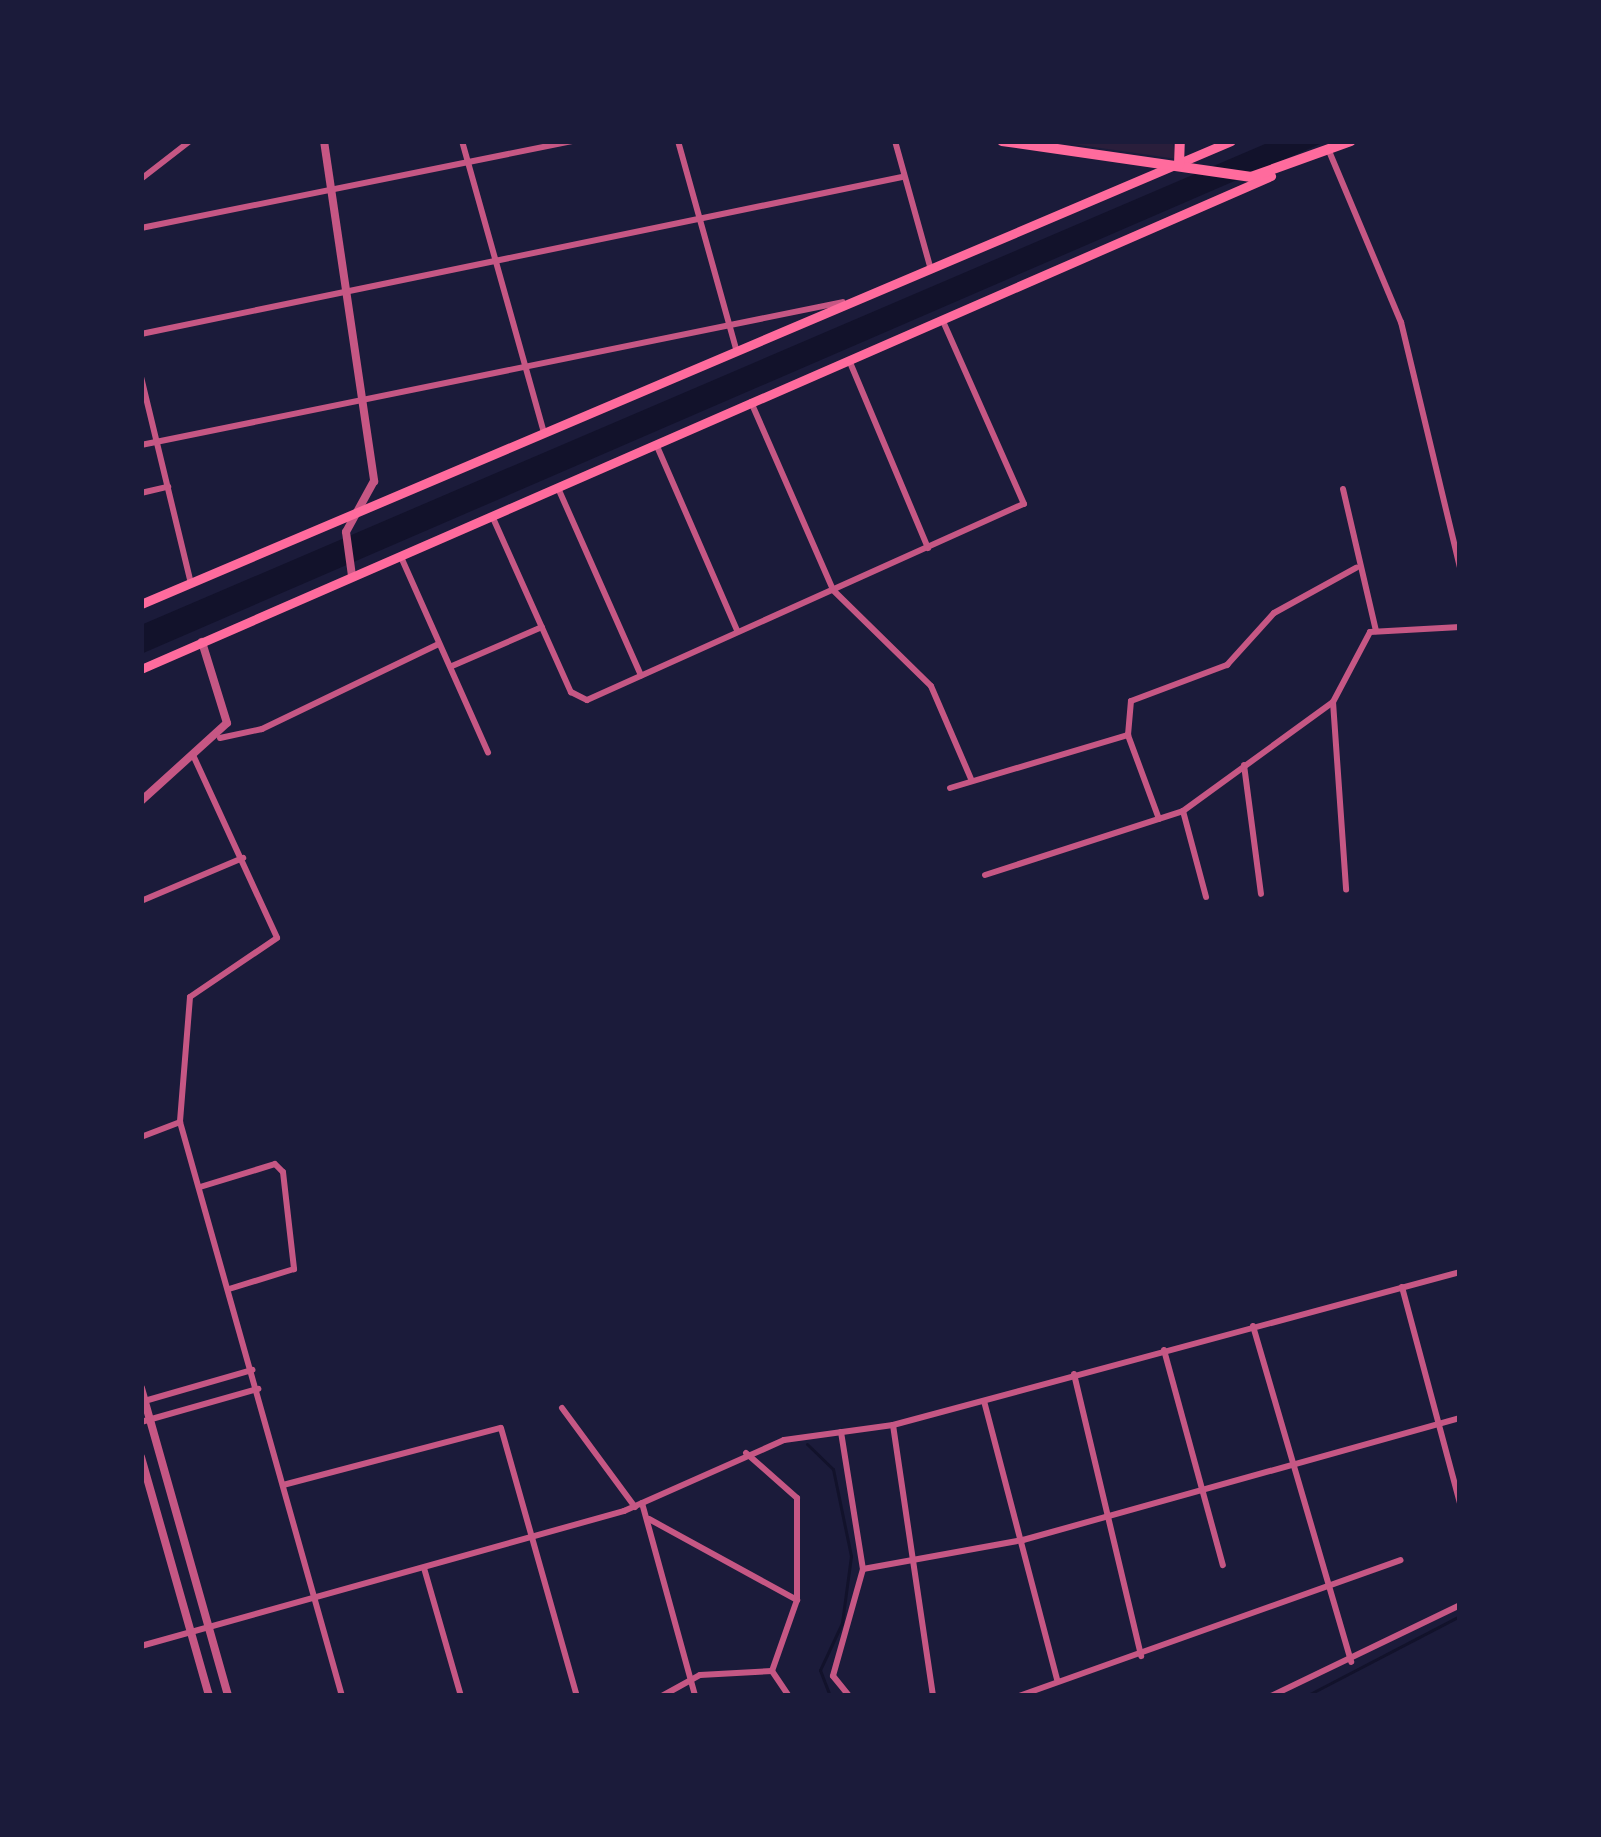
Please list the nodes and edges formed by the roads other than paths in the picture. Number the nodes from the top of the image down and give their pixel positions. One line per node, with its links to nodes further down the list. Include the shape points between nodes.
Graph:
1 (190, 141): 16 (street)
2 (324, 141): 17 (street)
3 (462, 141): 12 (street)
4 (573, 141): 12 (street)
5 (678, 141): 18 (street)
6 (895, 141): 15 (street)
7 (1002, 141): 13 (highway)
8 (1180, 141): 13 (highway)
9 (1231, 141): 13 (main road)
10 (1351, 141): 11 (highway)
11 (1329, 151): 14 (highway); 47 (street, via 1401,322)
12 (468, 162): 17 (street); 20 (street)
13 (1185, 167): 14 (highway); 21 (main road)
14 (1271, 176): 24 (main road)
15 (902, 177): 18 (street); 21 (street)
16 (141, 179)
17 (332, 190): 19 (street); 22 (street)
18 (700, 220): 20 (street); 25 (street)
19 (141, 228)
20 (496, 264): 22 (street); 29 (street)
21 (931, 270): 23 (main road)
22 (347, 294): 26 (street); 31 (street)
23 (865, 298): 25 (street); 27 (main road)
24 (943, 321): 28 (main road); 45 (street, via 1024,504)
25 (726, 323): 27 (street); 29 (street)
26 (141, 334)
27 (737, 352): 33 (main road)
28 (849, 360): 32 (main road); 45 (street)
29 (523, 365): 31 (street); 33 (street)
30 (141, 377): 34 (street)
31 (362, 398): 34 (street); 41 (street, via 374,481)
32 (751, 401): 35 (main road); 51 (street)
33 (545, 435): 41 (main road)
34 (156, 442): 36 (street); 37 (street)
35 (656, 444): 38 (main road); 55 (street)
36 (141, 446)
37 (169, 487): 40 (street); 50 (street)
38 (558, 488): 42 (main road); 61 (street)
39 (1343, 489): 48 (street)
40 (141, 494)
41 (360, 512): 43 (main road); 44 (street)
42 (493, 518): 46 (main road); 53 (street)
43 (324, 526): 44 (street); 50 (main road)
44 (346, 532): 49 (street)
45 (928, 548): 51 (street)
46 (401, 557): 49 (main road); 58 (street)
47 (1460, 567)
48 (1355, 568): 56 (street); 63 (street, via 1274,614 1227,665 1131,701)
49 (351, 572): 57 (main road)
50 (191, 583): 52 (main road)
51 (832, 590): 55 (street); 68 (street, via 931,686)
52 (141, 604)
53 (542, 626): 59 (street); 61 (street, via 572,692 586,700)
54 (1460, 627): 56 (street)
55 (737, 630): 61 (street)
56 (1376, 631): 62 (street)
57 (202, 641): 60 (main road); 64 (street, via 229,704)
58 (439, 644): 59 (street); 64 (street, via 262,729)
59 (452, 666): 65 (street)
60 (141, 669)
61 (641, 675)
62 (1333, 702): 67 (street); 75 (street)
63 (1128, 735): 68 (street); 72 (street)
64 (220, 737): 66 (street)
65 (488, 752)
66 (193, 755): 70 (street); 73 (street)
67 (1244, 765): 71 (street); 76 (street)
68 (972, 782): 69 (street)
69 (950, 788)
70 (141, 801)
71 (1183, 811): 72 (street); 77 (street)
72 (1159, 820): 74 (street)
73 (243, 858): 78 (street); 79 (street, via 276,928 269,950 190,997)
74 (985, 874)
75 (1346, 890)
76 (1261, 894)
77 (1206, 897)
78 (141, 901)
79 (180, 1122): 80 (street); 81 (street)
80 (141, 1137)
81 (200, 1186): 84 (street); 84 (street, via 275,1164 283,1172 294,1269)
82 (1460, 1271): 83 (street)
83 (1402, 1287): 85 (street); 96 (street)
84 (230, 1289): 87 (street)
85 (1253, 1326): 86 (street); 101 (street)
86 (1164, 1350): 88 (street); 103 (street)
87 (252, 1370): 90 (street); 92 (street)
88 (1074, 1374): 91 (street); 106 (street)
89 (141, 1388): 92 (street)
90 (258, 1389): 95 (street); 102 (street)
91 (984, 1401): 97 (street); 109 (street)
92 (143, 1402): 95 (street)
93 (562, 1408): 105 (street)
94 (1460, 1418): 96 (street)
95 (146, 1421): 119 (street)
96 (1438, 1424): 101 (street); 104 (street)
97 (893, 1425): 98 (street); 111 (street)
98 (842, 1432): 99 (street); 114 (street)
99 (746, 1454): 105 (street); 117 (street, via 795,1491)
100 (141, 1457): 120 (street)
101 (1294, 1465): 103 (street); 115 (street)
102 (284, 1485): 108 (street, via 501,1428); 116 (street)
103 (1203, 1490): 106 (street); 112 (street)
104 (1460, 1504)
105 (639, 1505): 107 (street); 108 (street)
106 (1112, 1514): 109 (street); 122 (street)
107 (647, 1519): 117 (street); 125 (street)
108 (533, 1537): 113 (street); 132 (street)
109 (1023, 1540): 111 (street); 126 (street)
110 (1401, 1560): 115 (street)
111 (920, 1561): 114 (street); 137 (street)
112 (1222, 1565)
113 (424, 1568): 116 (street); 131 (street)
114 (863, 1569): 136 (street, via 833,1676)
115 (1330, 1589): 122 (street); 123 (street)
116 (315, 1597): 119 (street); 130 (street)
117 (797, 1600): 124 (street)
118 (1460, 1605): 123 (street)
119 (209, 1626): 120 (street); 129 (street)
120 (191, 1631): 121 (street); 128 (street)
121 (141, 1646)
122 (1142, 1656): 126 (street)
123 (1351, 1662): 139 (street)
124 (772, 1671): 125 (street); 135 (street)
125 (690, 1678): 133 (street); 134 (street)
126 (1057, 1680): 127 (street)
127 (1038, 1694): 138 (street)
128 (209, 1696)
129 (228, 1696)
130 (342, 1696)
131 (461, 1696)
132 (577, 1696)
133 (662, 1696)
134 (695, 1696)
135 (789, 1696)
136 (849, 1696)
137 (932, 1696)
138 (1019, 1696)
139 (1271, 1696)

